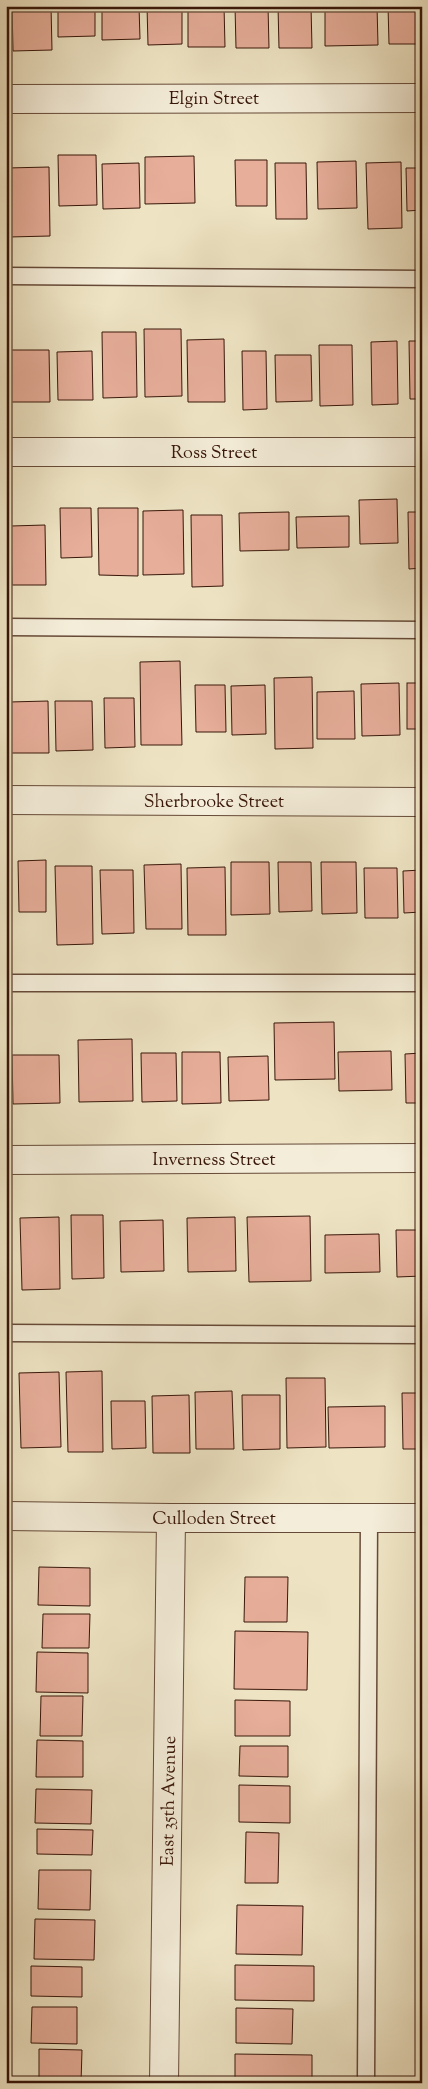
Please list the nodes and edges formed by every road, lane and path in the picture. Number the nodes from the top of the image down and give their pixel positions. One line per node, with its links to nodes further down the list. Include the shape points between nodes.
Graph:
1 (422, 98): 2 (street, Elgin Street)
2 (6, 99)
3 (6, 276): 4 (lane)
4 (422, 279)
5 (6, 452): 6 (street, Ross Street)
6 (422, 452)
7 (6, 627): 8 (lane)
8 (422, 630)
9 (6, 800): 10 (street, Sherbrooke Street)
10 (422, 802)
11 (6, 983): 12 (lane)
12 (422, 983)
13 (422, 1158): 14 (street, Inverness Street)
14 (6, 1160)
15 (6, 1333): 16 (lane)
16 (422, 1335)
17 (6, 1516): 18 (street, Culloden Street)
18 (171, 1518): 19 (street, Culloden Street); 21 (street, East 35th Avenue)
19 (369, 1518): 20 (street, Culloden Street); 22 (lane)
20 (422, 1518)
21 (164, 2083)
22 (366, 2083)

